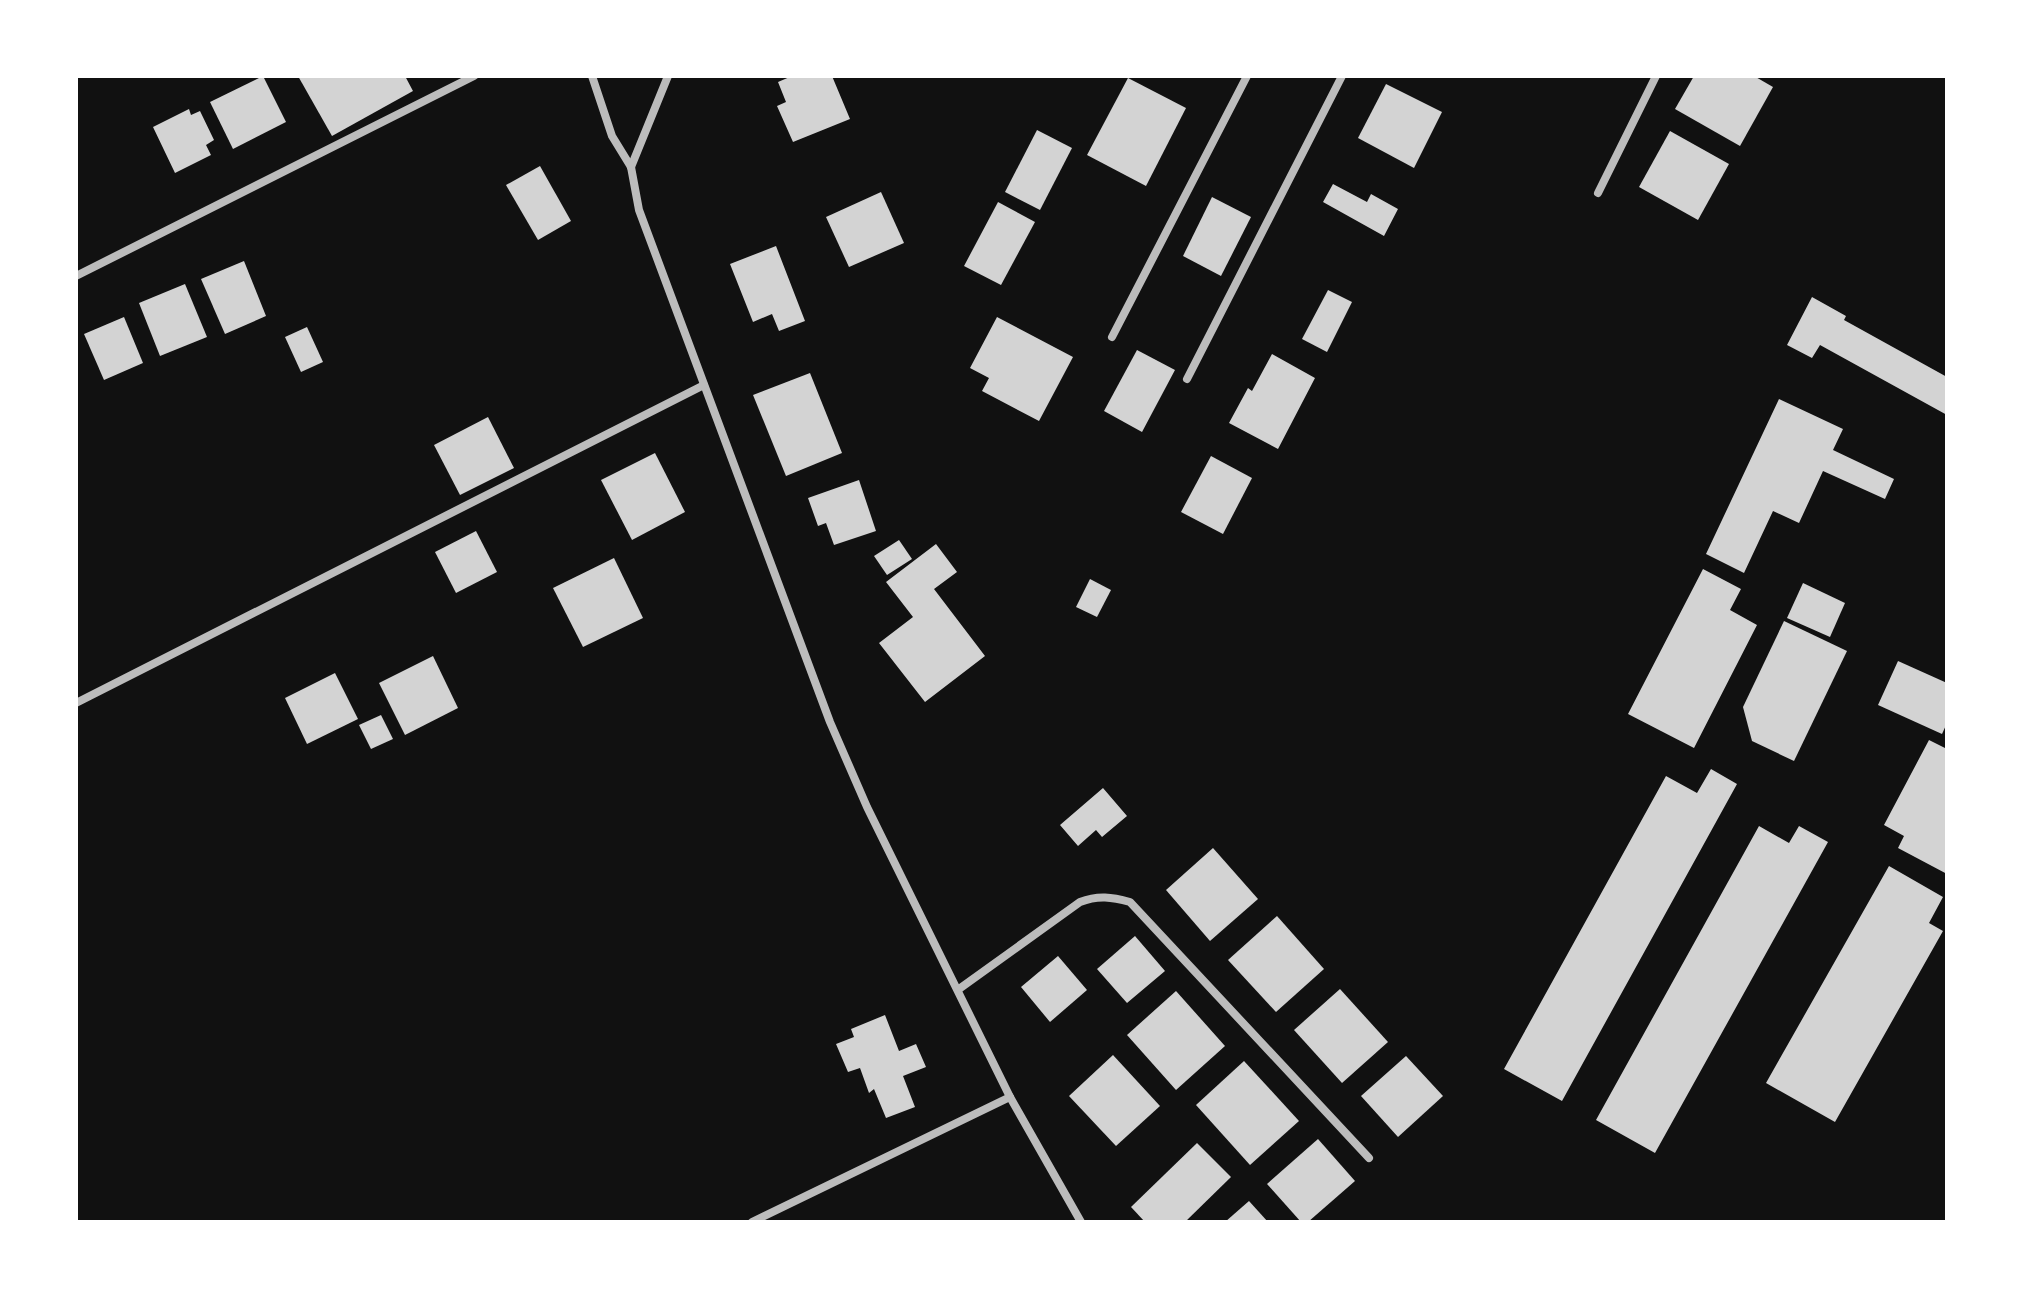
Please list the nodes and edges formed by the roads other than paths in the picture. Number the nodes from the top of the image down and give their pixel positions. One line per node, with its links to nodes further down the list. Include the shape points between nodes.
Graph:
1 (474, 76): 9 (street)
2 (592, 76): 7 (street, via 612,136)
3 (668, 76): 7 (street)
4 (1247, 76): 10 (street)
5 (1342, 76): 11 (street)
6 (1656, 76): 8 (street)
7 (631, 167): 12 (street, via 639,210)
8 (1598, 193)
9 (76, 276)
10 (1112, 337)
11 (1187, 379)
12 (704, 385): 13 (street); 14 (street, via 830,722)
13 (76, 703)
14 (959, 989): 15 (street); 16 (street, via 1080,902 1094,897 1130,902)
15 (1010, 1097): 17 (street); 18 (street)
16 (1369, 1158)
17 (752, 1222)
18 (1081, 1222)

